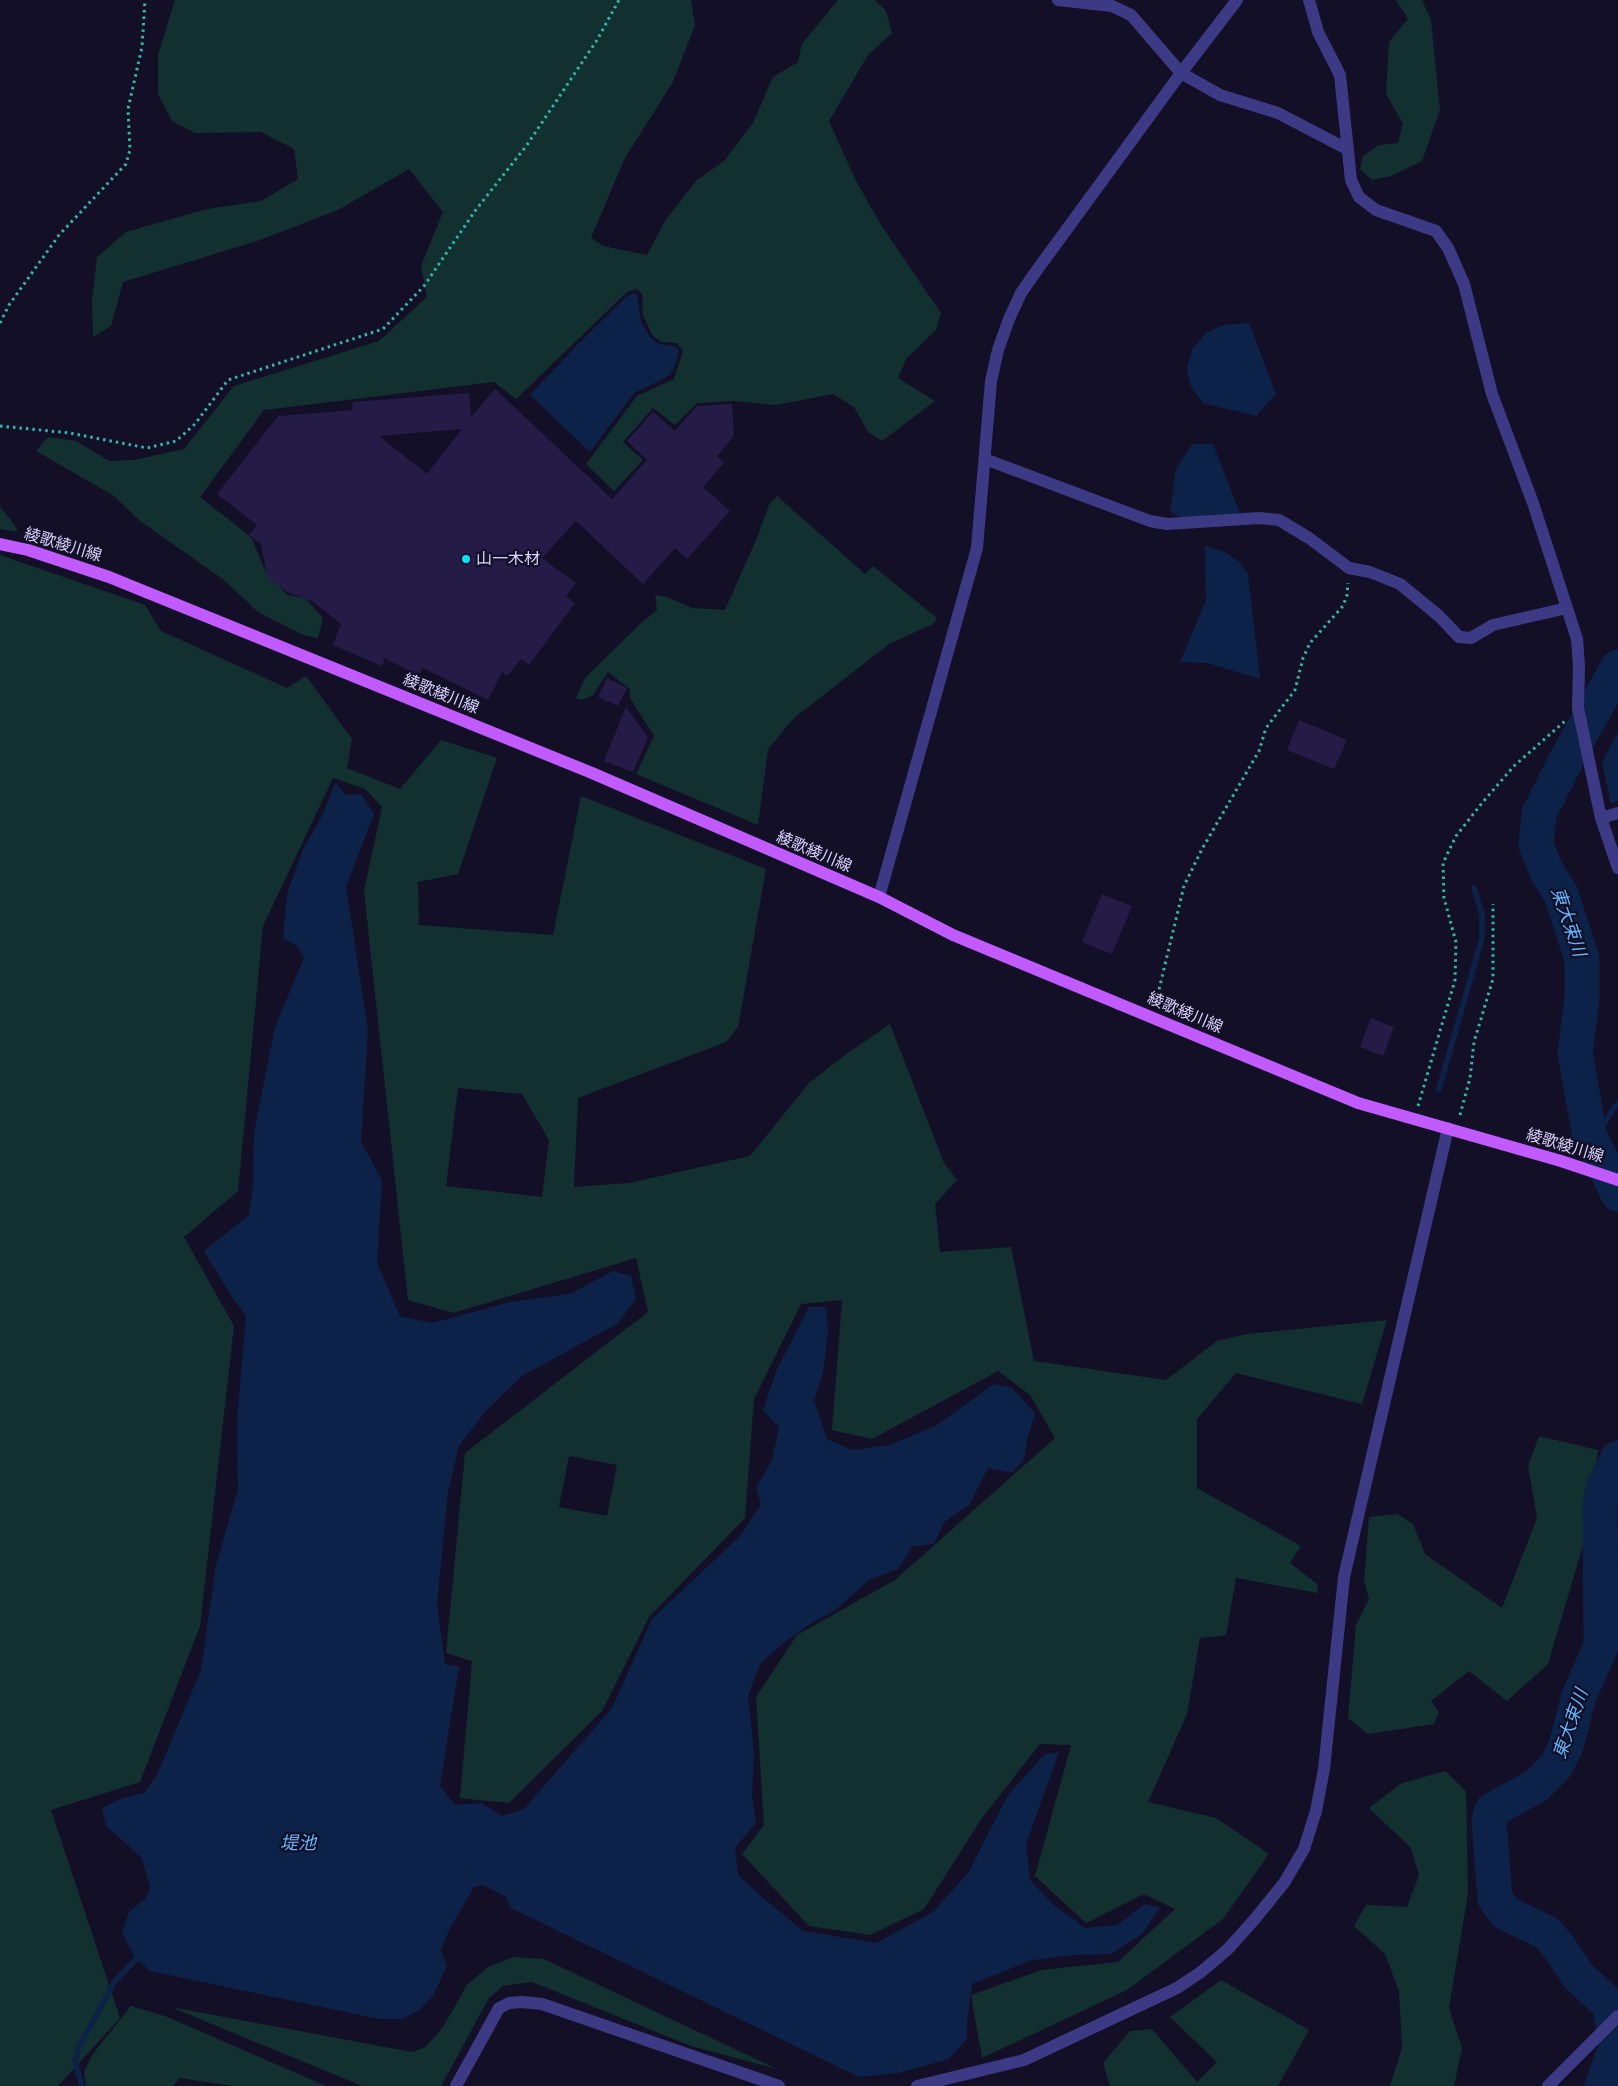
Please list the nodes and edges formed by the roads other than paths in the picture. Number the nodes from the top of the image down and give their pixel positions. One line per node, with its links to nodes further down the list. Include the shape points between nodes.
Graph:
1 (1058, 0): 4 (street, via 1112,6 1131,15)
2 (1237, 0): 4 (street)
3 (1309, 0): 5 (street, via 1318,32 1340,75)
4 (1181, 73): 5 (street, via 1220,95 1278,113); 6 (street, via 1021,293 998,350 993,373)
5 (1347, 150): 8 (street, via 1351,180 1359,196 1376,210 1436,231 1448,248 1464,284 1492,394 1533,503)
6 (986, 459): 8 (street, via 1150,521 1167,524 1260,518 1279,520 1349,568 1400,584 1459,637 1471,638 1492,625); 12 (street, via 977,548)
7 (0, 544): 12 (main road, 綾歌綾川線, via 109,577 592,773)
8 (1567, 608): 10 (street, via 1578,648 1579,712)
9 (1618, 813): 10 (street)
10 (1601, 818): 11 (street)
11 (1618, 868)
12 (879, 897): 13 (main road, 綾歌綾川線, via 953,934 1358,1103)
13 (1452, 1130): 14 (main road, 綾歌綾川線, via 1561,1160); 18 (street, via 1344,1577 1324,1769 1304,1849 1284,1883 1228,1949 1177,1988 1024,2060)
14 (1618, 1180)
15 (1618, 2016): 19 (street)
16 (456, 2086): 17 (street, via 499,2008 522,2002 542,2004)
17 (779, 2086)
18 (917, 2086)
19 (1548, 2086)

